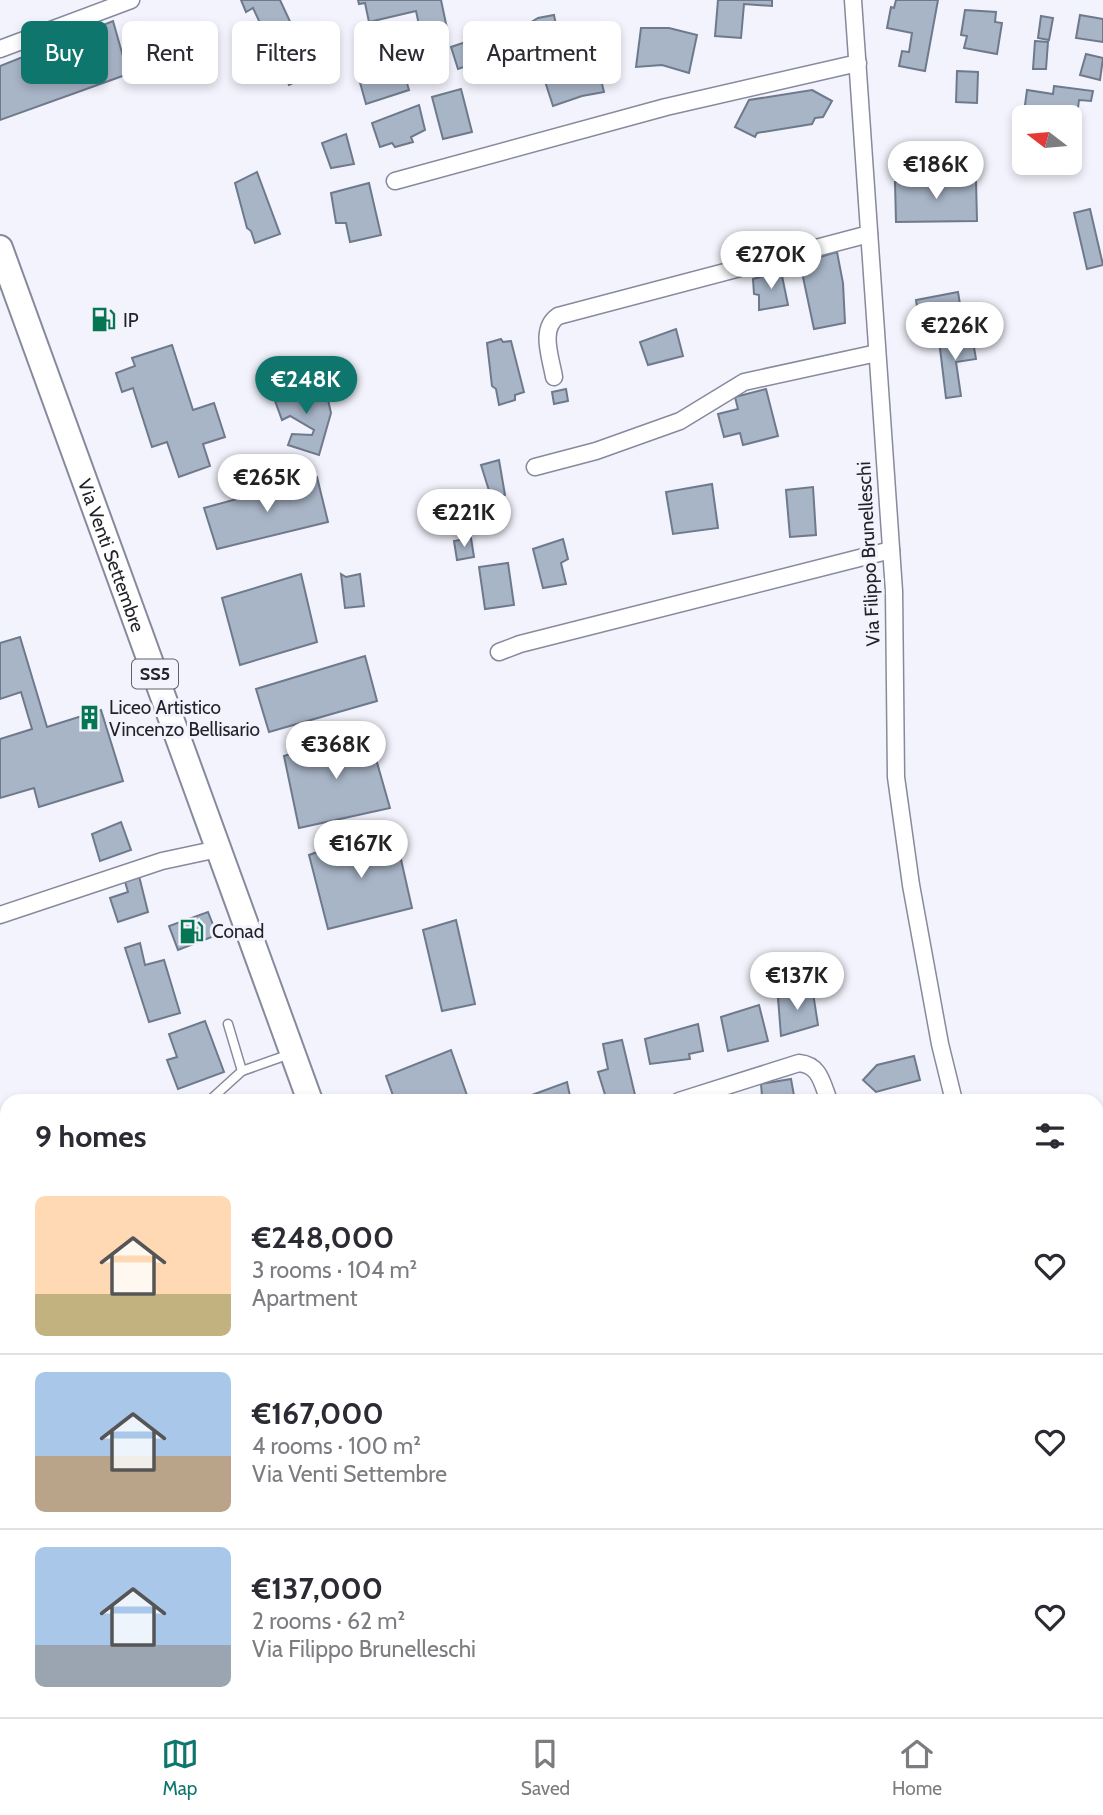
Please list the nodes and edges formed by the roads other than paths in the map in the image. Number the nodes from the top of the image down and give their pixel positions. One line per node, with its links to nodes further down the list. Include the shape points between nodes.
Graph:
1 (131, 0): 3 (street)
2 (853, 0): 4 (street, Via Filippo Brunelleschi)
3 (0, 49)
4 (858, 63): 5 (street, via 666,107); 6 (street, Via Filippo Brunelleschi)
5 (395, 181)
6 (869, 234): 8 (street, Via Filippo Brunelleschi); 9 (street, via 558,316 547,333)
7 (0, 248): 13 (main road, Via Venti Settembre / SS5)
8 (877, 352): 10 (street, via 744,382 680,421); 11 (street, Via Filippo Brunelleschi)
9 (554, 377)
10 (535, 467)
11 (891, 550): 12 (street); 22 (street, Via Filippo Brunelleschi, via 894,743 900,811)
12 (499, 653)
13 (218, 849): 14 (street, via 162,861); 16 (main road, Via Venti Settembre / SS5)
14 (0, 915)
15 (228, 1024): 17 (lane)
16 (292, 1053): 17 (lane); 19 (main road, Via Venti Settembre / SS5)
17 (242, 1071): 18 (lane)
18 (217, 1094)
19 (307, 1094)
20 (701, 1094): 21 (street, via 799,1063 817,1069)
21 (827, 1094)
22 (952, 1094)

